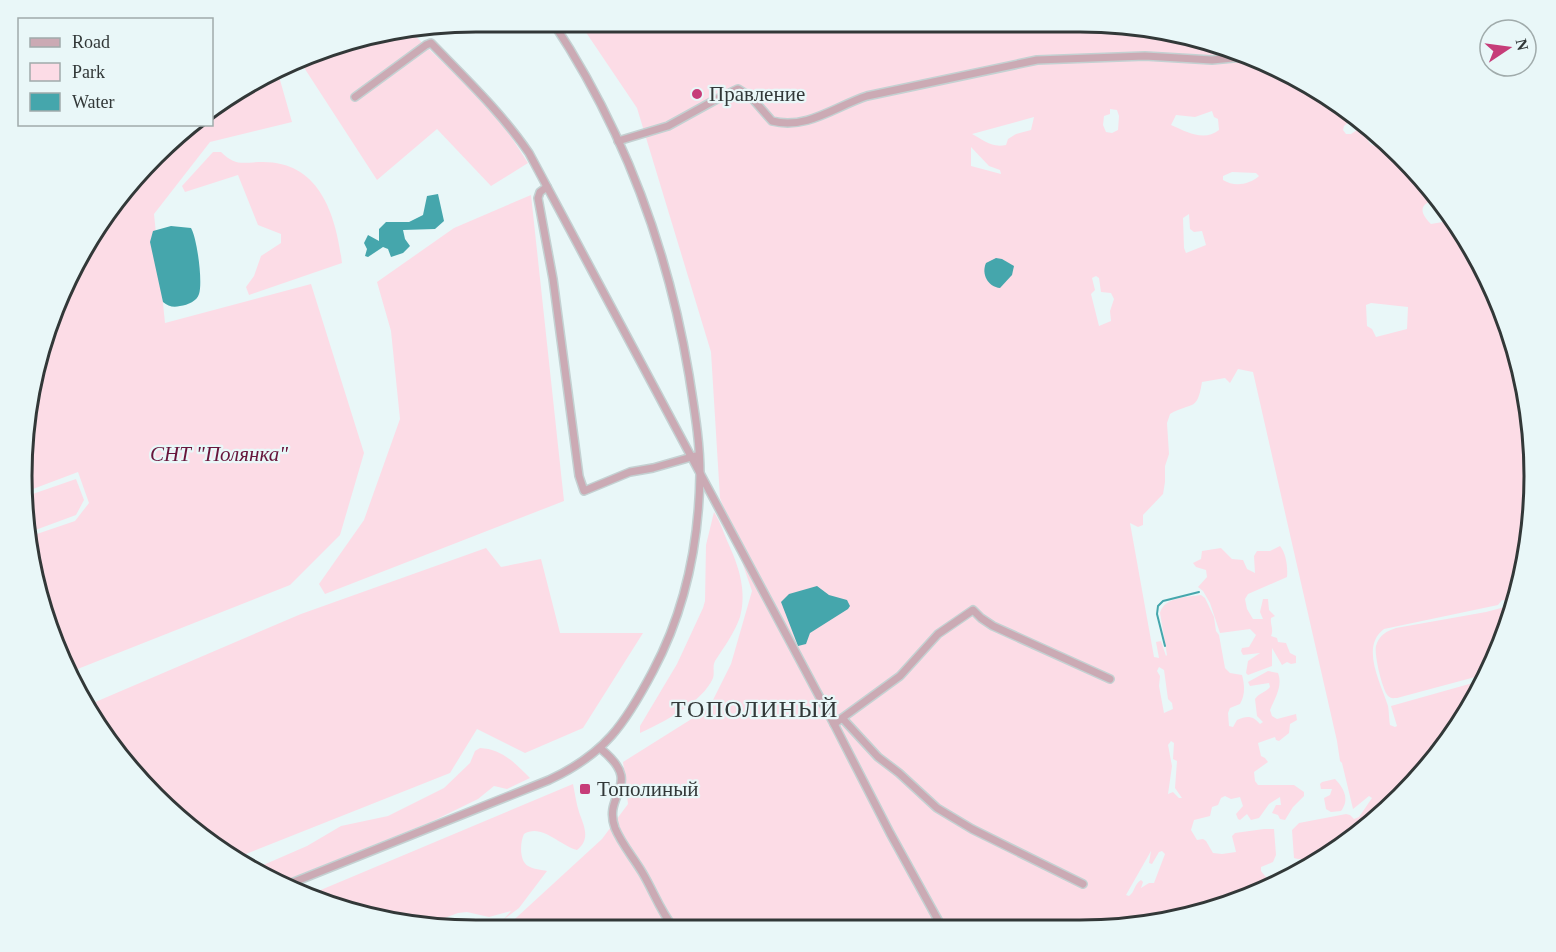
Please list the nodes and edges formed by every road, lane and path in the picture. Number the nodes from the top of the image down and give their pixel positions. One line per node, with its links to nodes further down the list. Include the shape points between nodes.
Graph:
1 (559, 32): 4 (street)
2 (1231, 58): 4 (street, via 1127,56 1037,60 867,96 810,121 796,123 772,122 751,97 738,90 668,126)
3 (356, 97): 5 (street, via 431,44 506,121)
4 (618, 141): 6 (street, via 670,283)
5 (547, 187): 7 (street); 7 (street, via 538,198 584,491 630,472)
6 (700, 454): 7 (street); 8 (street)
7 (691, 457): 8 (street)
8 (700, 475): 11 (street); 12 (street, via 692,557 678,615 644,689)
9 (1110, 679): 10 (street, via 993,626 973,610 939,634 900,676)
10 (843, 719): 11 (street); 14 (street, via 878,757 937,808)
11 (834, 724): 16 (street)
12 (601, 749): 13 (street, via 549,780); 15 (street, via 611,757 622,779 612,816 615,828)
13 (294, 882)
14 (1083, 884)
15 (668, 920)
16 (938, 920)

